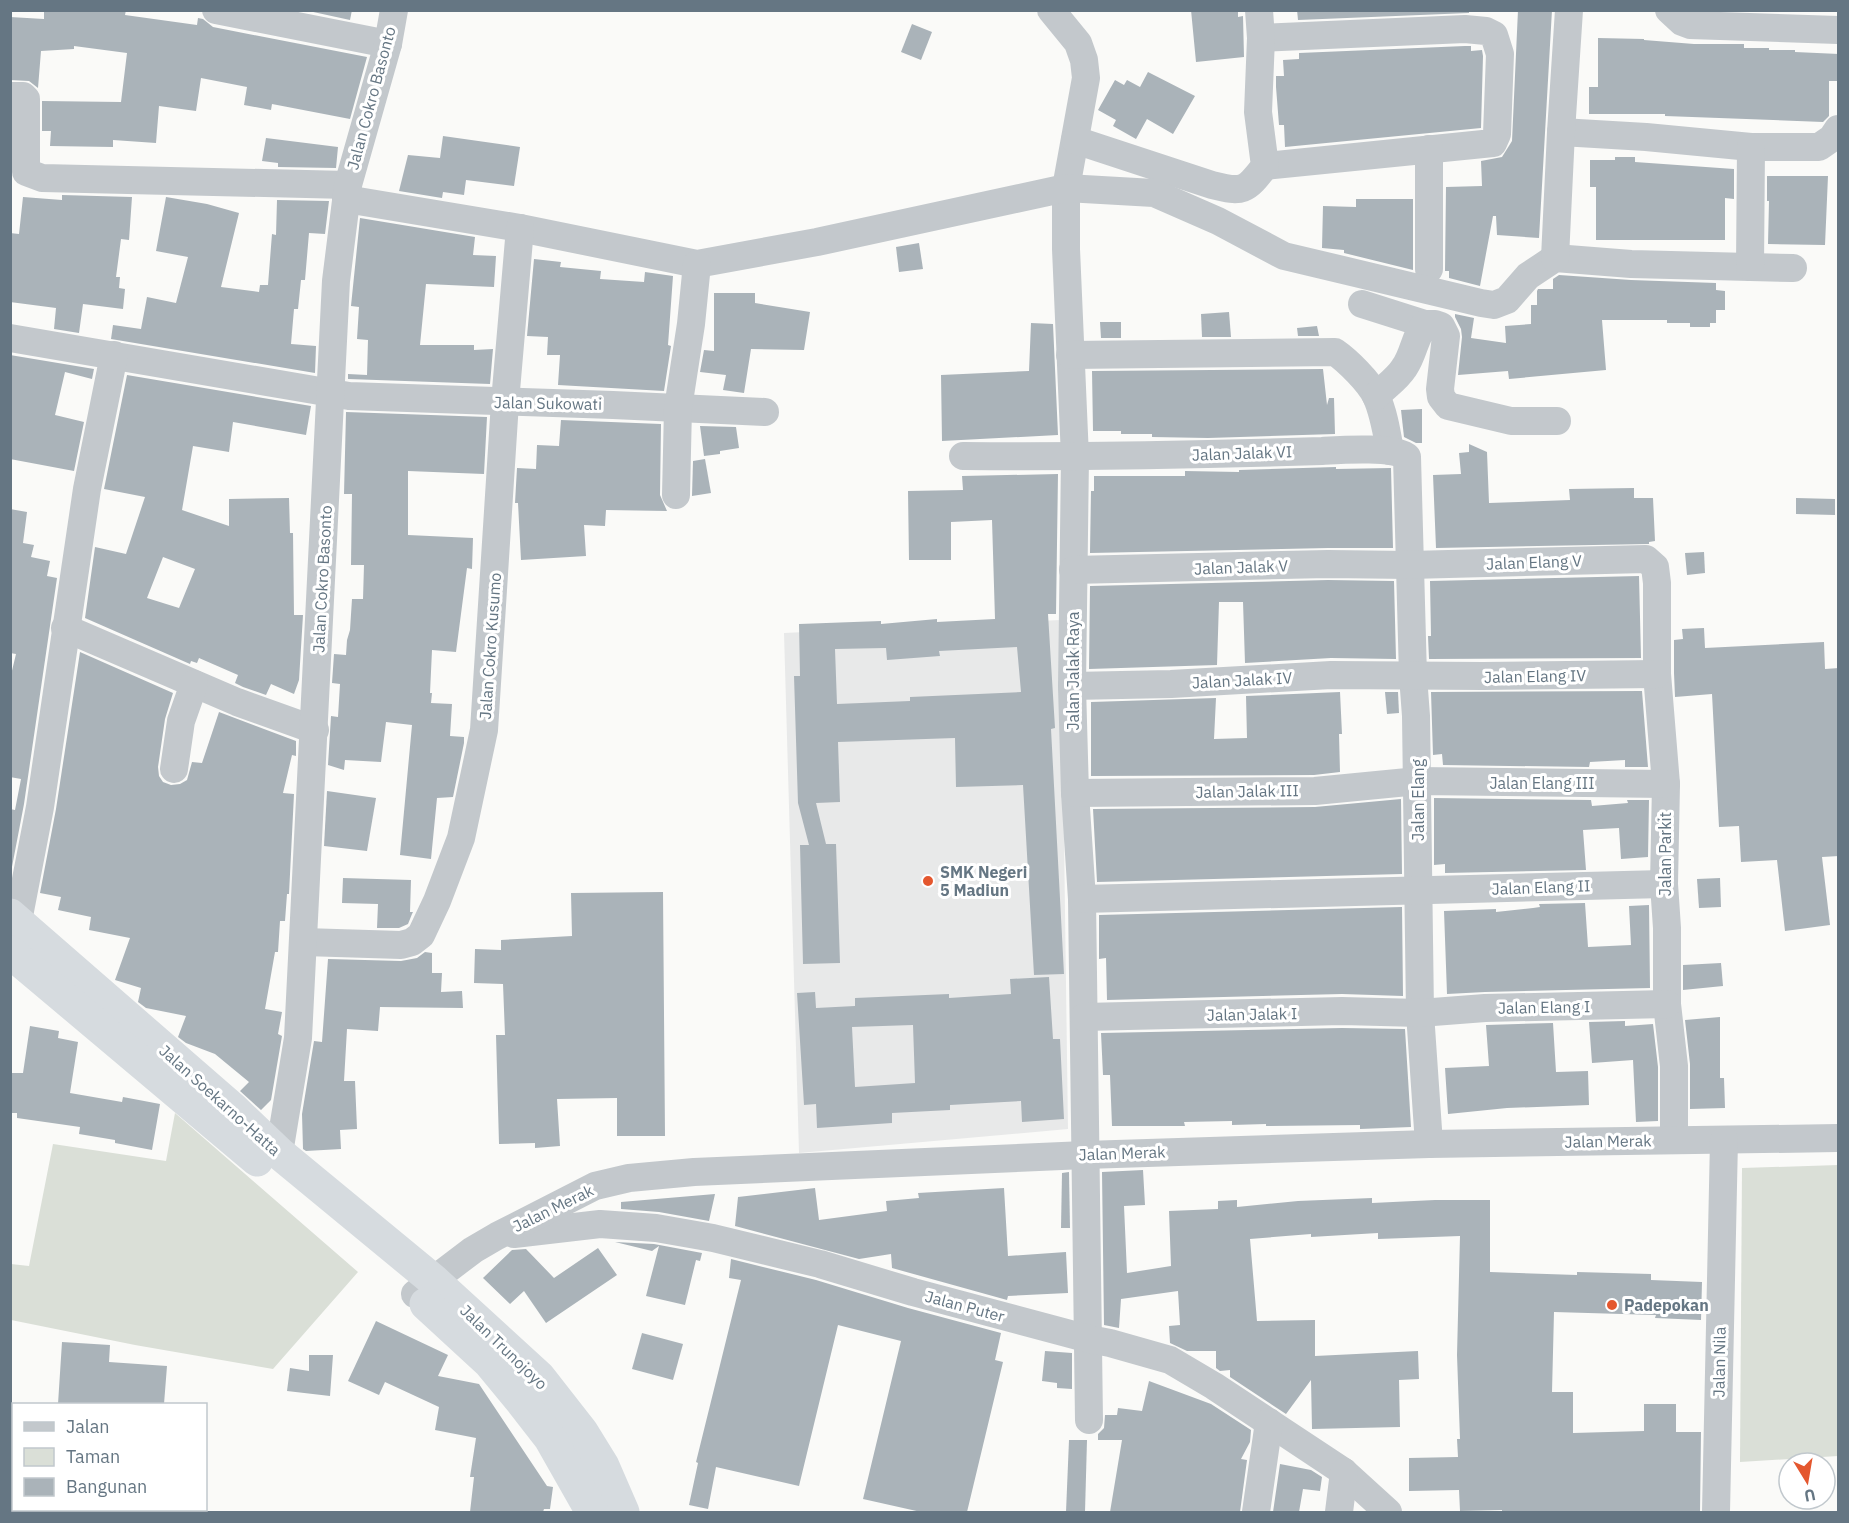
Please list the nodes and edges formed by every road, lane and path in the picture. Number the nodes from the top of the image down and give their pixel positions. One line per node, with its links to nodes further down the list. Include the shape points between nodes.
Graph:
1 (216, 10): 8 (street)
2 (394, 10): 8 (street, Jalan Cokro Basonto)
3 (1051, 10): 12 (street, Jalan Jalak Raya, via 1078,43 1084,60 1086,78)
4 (1569, 10): 11 (street)
5 (1669, 10): 7 (street, via 1690,25)
6 (1260, 24): 14 (street, via 1465,29 1494,35 1500,54 1496,139 1488,144); 15 (street, via 1258,112)
7 (1839, 30)
8 (388, 45): 17 (street, Jalan Cokro Basonto)
9 (10, 96): 17 (street, via 26,99 26,172 32,176)
10 (1839, 129): 13 (street, via 1819,147)
11 (1561, 132): 13 (street); 19 (street)
12 (1075, 140): 15 (street, via 1232,190 1243,190 1252,184); 16 (street, Jalan Jalak Raya)
13 (1751, 147): 21 (street)
14 (1429, 149): 15 (street); 23 (street)
15 (1265, 166)
16 (1066, 188): 19 (street, via 1154,194 1218,220 1284,256 1494,305 1507,300 1528,276); 20 (street); 28 (street, Jalan Jalak Raya)
17 (347, 192): 18 (street); 29 (street, Jalan Cokro Basonto, via 336,281)
18 (520, 228): 20 (street); 31 (street, Jalan Cokro Kusumo)
19 (1555, 258): 21 (street)
20 (697, 264): 32 (street)
21 (1750, 267): 22 (street)
22 (1793, 268)
23 (1429, 269)
24 (1362, 304): 25 (street)
25 (1425, 324): 30 (street, via 1417,333 1403,370); 34 (street, via 1441,326 1446,336 1440,389 1448,406 1511,421)
26 (10, 338): 27 (street, Jalan Sukowati)
27 (114, 355): 29 (street, Jalan Sukowati); 42 (street)
28 (1070, 356): 30 (street, via 1328,351 1356,370); 37 (street, Jalan Jalak Raya)
29 (331, 393): 31 (street, Jalan Sukowati); 47 (street, Jalan Cokro Basonto)
30 (1376, 396): 35 (street, Jalan Elang)
31 (505, 402): 32 (street, Jalan Sukowati); 56 (street, Jalan Cokro Kusumo, via 484,730 461,838 421,935 412,942)
32 (678, 408): 33 (street, Jalan Sukowati); 38 (street)
33 (765, 412)
34 (1557, 421)
35 (1398, 454): 37 (street, Jalan Jalak VI, via 1338,450); 39 (street, Jalan Elang)
36 (963, 456): 37 (street, Jalan Jalak VI)
37 (1075, 457): 41 (street, Jalan Jalak Raya)
38 (675, 495)
39 (1410, 565): 40 (street, Jalan Elang V, via 1646,559); 41 (street, Jalan Jalak V); 44 (street, Jalan Elang)
40 (1655, 567): 43 (street, Jalan Parkit)
41 (1073, 570): 46 (street, Jalan Jalak Raya)
42 (65, 628): 45 (street); 55 (street, via 40,807)
43 (1657, 674): 44 (street, Jalan Elang IV); 50 (street, Jalan Parkit)
44 (1413, 676): 46 (street, Jalan Jalak IV, via 1330,675); 49 (street, Jalan Elang)
45 (194, 684): 47 (street); 48 (street, via 182,721)
46 (1072, 686): 51 (street, Jalan Jalak Raya)
47 (315, 730): 56 (street, Jalan Cokro Basonto)
48 (174, 769)
49 (1418, 781): 50 (street, Jalan Elang III); 51 (street, Jalan Jalak III, via 1315,790); 53 (street, Jalan Elang)
50 (1666, 784): 52 (street, Jalan Parkit)
51 (1076, 793): 54 (street, Jalan Jalak Raya)
52 (1664, 884): 53 (street, Jalan Elang II); 57 (street, Jalan Parkit)
53 (1419, 890): 54 (street, Jalan Elang II); 58 (street, Jalan Elang)
54 (1082, 899): 59 (street, Jalan Jalak Raya)
55 (13, 929): 64 (highway, Jalan Soekarno-Hatta, via 233,1110); 67 (highway, Jalan Soekarno-Hatta)
56 (304, 942): 64 (street, Jalan Cokro Basonto, via 298,1038)
57 (1667, 1004): 58 (street, Jalan Elang I); 61 (street, Jalan Parkit, via 1674,1066)
58 (1420, 1012): 59 (street, Jalan Jalak I); 63 (street, Jalan Elang)
59 (1084, 1017): 65 (street, Jalan Jalak Raya)
60 (1839, 1138): 62 (street, Jalan Merak)
61 (1674, 1140): 62 (street, Jalan Merak); 63 (street, Jalan Merak)
62 (1724, 1140): 77 (street, Jalan Nila)
63 (1429, 1144): 65 (street, Jalan Merak)
64 (279, 1153): 67 (highway, Jalan Soekarno-Hatta)
65 (1084, 1155): 66 (street, Jalan Merak, via 706,1171 629,1178 595,1186); 68 (street, Jalan Jalak Raya)
66 (497, 1236): 67 (street, Jalan Merak); 68 (street, Jalan Puter, via 600,1224 713,1238)
67 (424, 1287): 72 (highway, Jalan Trunojoyo, via 550,1438); 73 (highway, Jalan Trunojoyo, via 539,1377 582,1432 603,1466)
68 (1089, 1339): 69 (street, Jalan Jalak Raya); 70 (street, Jalan Puter, via 1170,1360)
69 (1089, 1420)
70 (1269, 1422): 71 (street, Jalan Puter); 74 (street)
71 (1344, 1472): 75 (street); 76 (street, Jalan Puter)
72 (592, 1512)
73 (623, 1512)
74 (1256, 1512)
75 (1339, 1512)
76 (1388, 1512)
77 (1716, 1512)

